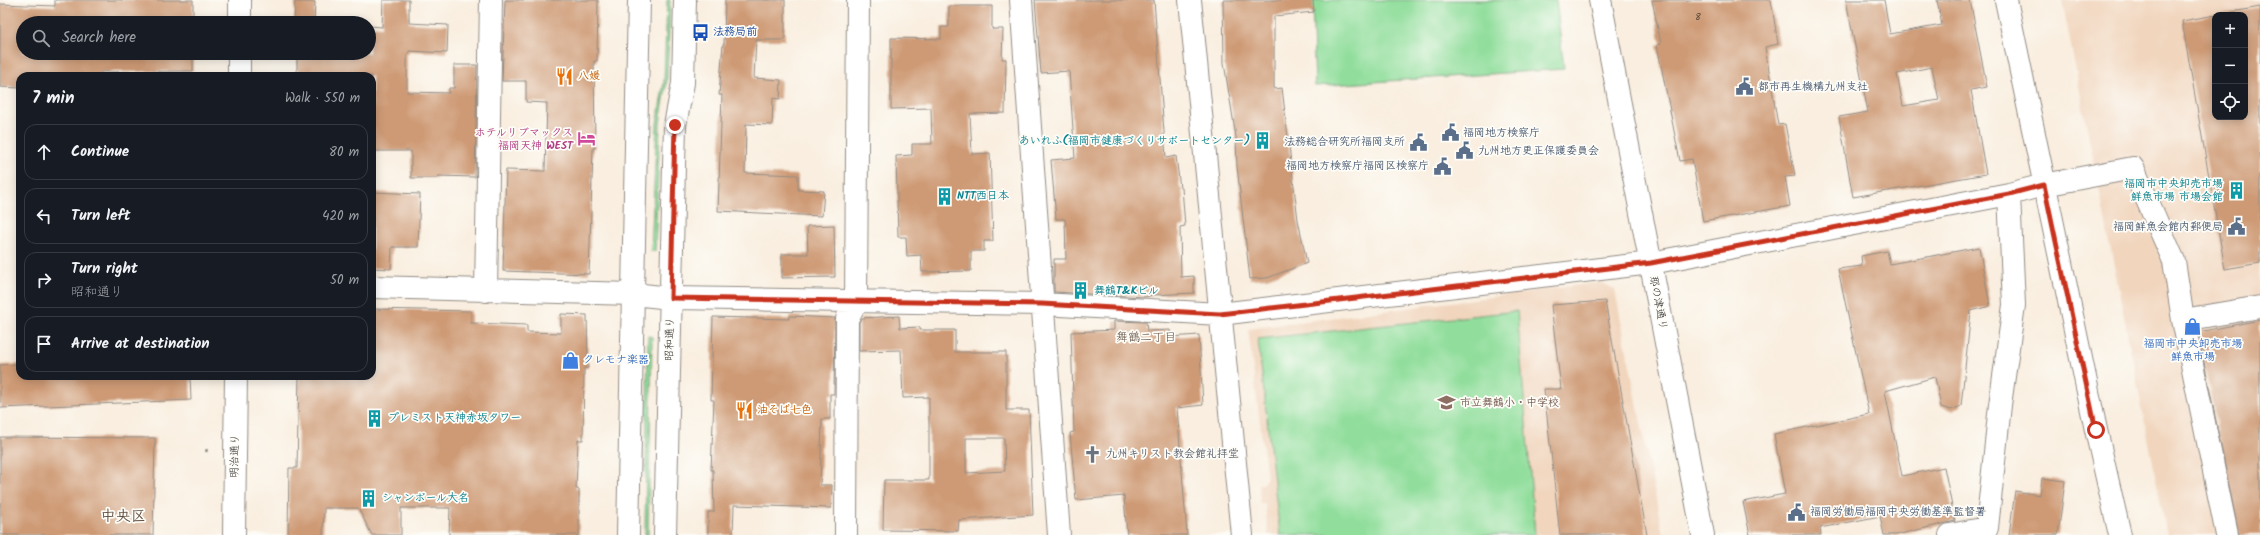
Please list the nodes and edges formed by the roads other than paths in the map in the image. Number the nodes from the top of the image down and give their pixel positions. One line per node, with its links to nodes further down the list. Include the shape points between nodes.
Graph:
1 (240, 0): 10 (street)
2 (491, 0): 17 (street)
3 (639, 0): 18 (street)
4 (685, 0): 19 (street, 昭和通り, via 683,83 675,125)
5 (858, 0): 20 (street)
6 (1020, 0): 21 (street)
7 (1190, 0): 23 (street)
8 (1600, 0): 15 (street, 那の津通り)
9 (2006, 0): 13 (street)
10 (240, 16)
11 (239, 60): 12 (street)
12 (239, 72)
13 (2044, 185): 14 (street); 24 (street, via 2132,168 2174,261); 34 (street)
14 (2009, 194): 15 (street); 33 (street, via 2014,305 1987,528)
15 (1651, 263): 23 (street); 32 (street, 那の津通り)
16 (376, 287): 17 (street)
17 (486, 291): 18 (street)
18 (633, 294): 19 (street); 27 (street)
19 (671, 298): 20 (street); 28 (street, 昭和通り)
20 (856, 302): 21 (street); 29 (street, via 848,320)
21 (1042, 304): 23 (street); 30 (street)
22 (2260, 307): 24 (street)
23 (1220, 314): 31 (street)
24 (2184, 320): 35 (street)
25 (236, 380): 26 (street, 明治通り)
26 (234, 535)
27 (628, 535)
28 (665, 535)
29 (846, 535)
30 (1059, 535)
31 (1242, 535)
32 (1703, 535)
33 (1950, 535)
34 (2120, 535)
35 (2227, 535)

